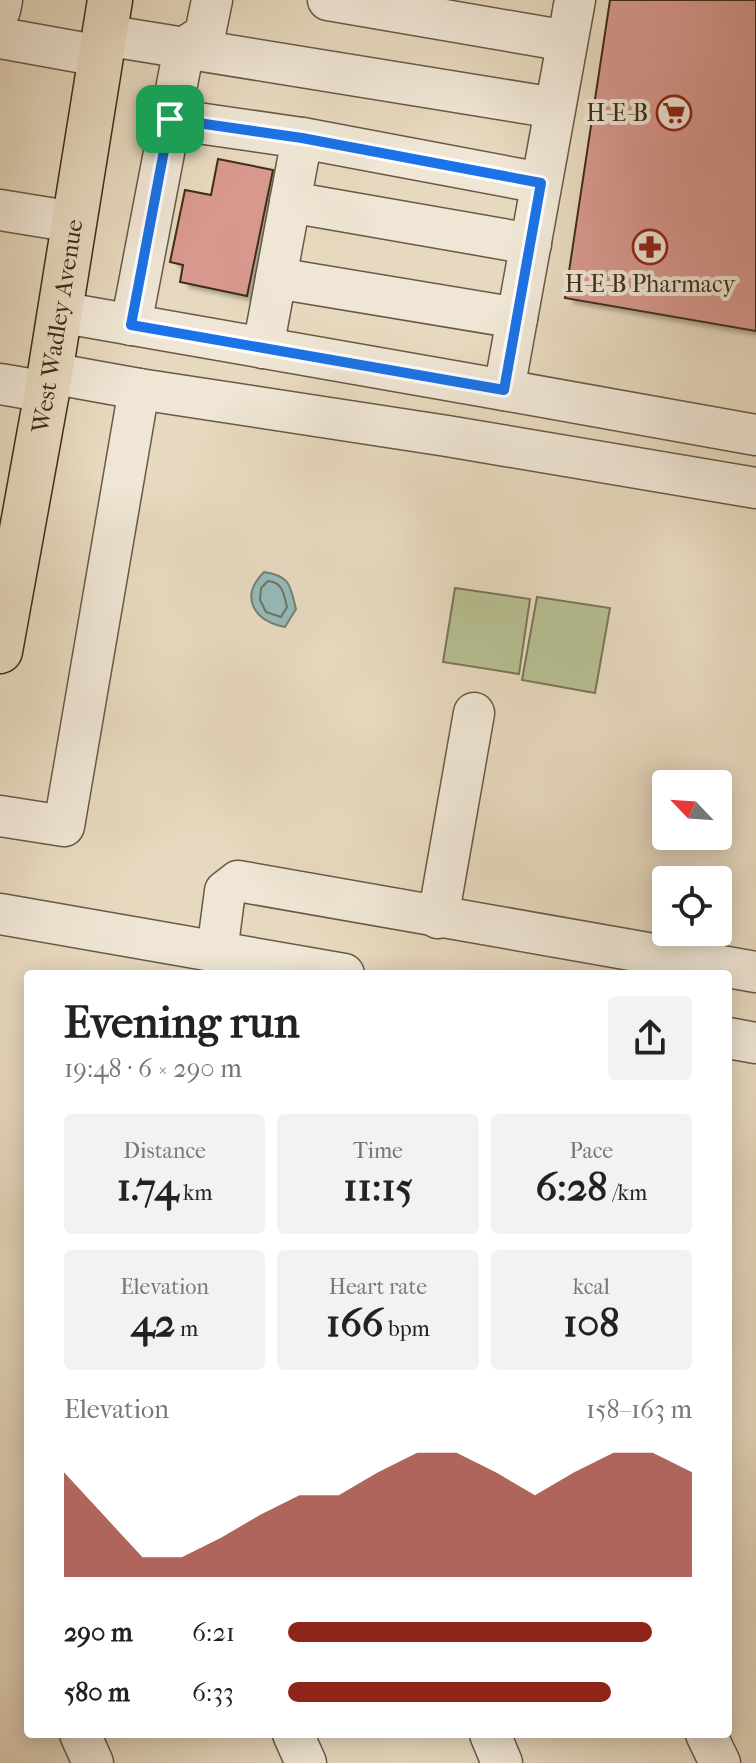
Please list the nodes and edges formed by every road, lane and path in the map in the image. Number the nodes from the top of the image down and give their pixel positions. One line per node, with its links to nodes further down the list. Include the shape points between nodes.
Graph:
1 (2, 0): 5 (street)
2 (212, 0): 9 (street, via 205,34)
3 (328, 0): 8 (street)
4 (575, 0): 8 (street)
5 (0, 10)
6 (105, 30): 7 (street); 9 (street); 16 (main road, West Wadley Avenue)
7 (0, 38)
8 (567, 41): 10 (street)
9 (184, 48): 10 (street); 11 (street)
10 (555, 108): 13 (street)
11 (170, 119): 12 (street); 21 (street)
12 (302, 138): 13 (street); 14 (street)
13 (541, 183): 17 (street)
14 (290, 202): 17 (street); 18 (street)
15 (0, 210): 16 (street)
16 (74, 222): 19 (main road, West Wadley Avenue)
17 (531, 244): 20 (street)
18 (276, 278): 20 (street); 22 (street)
19 (59, 312): 21 (street); 23 (main road, West Wadley Avenue)
20 (517, 318): 26 (street)
21 (131, 325): 22 (street)
22 (263, 348): 26 (street)
23 (48, 382): 24 (street); 25 (street); 29 (main road, West Wadley Avenue)
24 (0, 384)
25 (139, 389): 28 (street); 32 (street, via 64,826)
26 (504, 390): 27 (street)
27 (756, 435)
28 (756, 488)
29 (7, 570): 30 (main road, West Wadley Avenue)
30 (0, 651)
31 (474, 713): 34 (street)
32 (0, 816)
33 (0, 914): 36 (street)
34 (438, 918): 35 (street, via 238,881 225,891); 38 (street)
35 (217, 952): 36 (street); 37 (street)
36 (145, 957)
37 (318, 970)
38 (756, 972)
39 (732, 1039): 40 (street)
40 (756, 1043)
41 (82, 1738): 45 (street)
42 (295, 1738): 46 (street)
43 (492, 1738): 47 (street)
44 (708, 1738): 48 (street)
45 (93, 1763)
46 (306, 1763)
47 (502, 1763)
48 (720, 1763)

